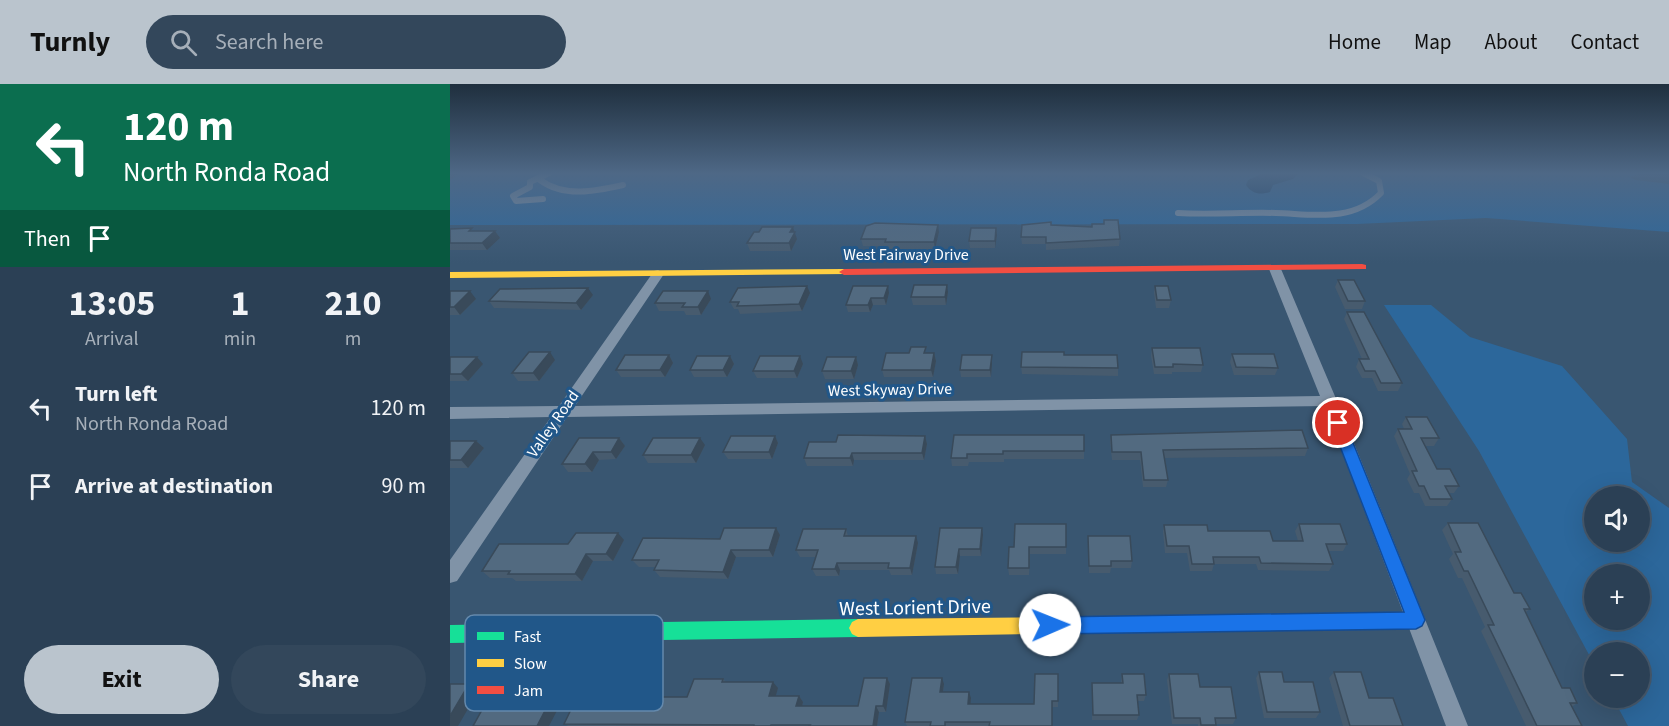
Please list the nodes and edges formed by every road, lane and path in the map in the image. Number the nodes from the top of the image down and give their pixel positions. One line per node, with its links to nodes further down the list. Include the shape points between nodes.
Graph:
1 (1368, 203): 2 (lane, via 1338,213 1302,216)
2 (1178, 213)
3 (1362, 267): 4 (street, West Fairway Drive)
4 (1275, 269): 5 (street, West Fairway Drive); 7 (street)
5 (658, 274): 6 (street, West Fairway Drive); 8 (street, Valley Road)
6 (450, 275)
7 (1330, 401): 8 (street, West Skyway Drive); 11 (street)
8 (561, 412): 9 (street, West Skyway Drive); 10 (street, Valley Road)
9 (450, 413)
10 (450, 575)
11 (1416, 620): 12 (street, West Lorient Drive); 15 (street)
12 (663, 631)
13 (450, 634): 14 (street, West Lorient Drive)
14 (465, 634)
15 (1457, 726)

